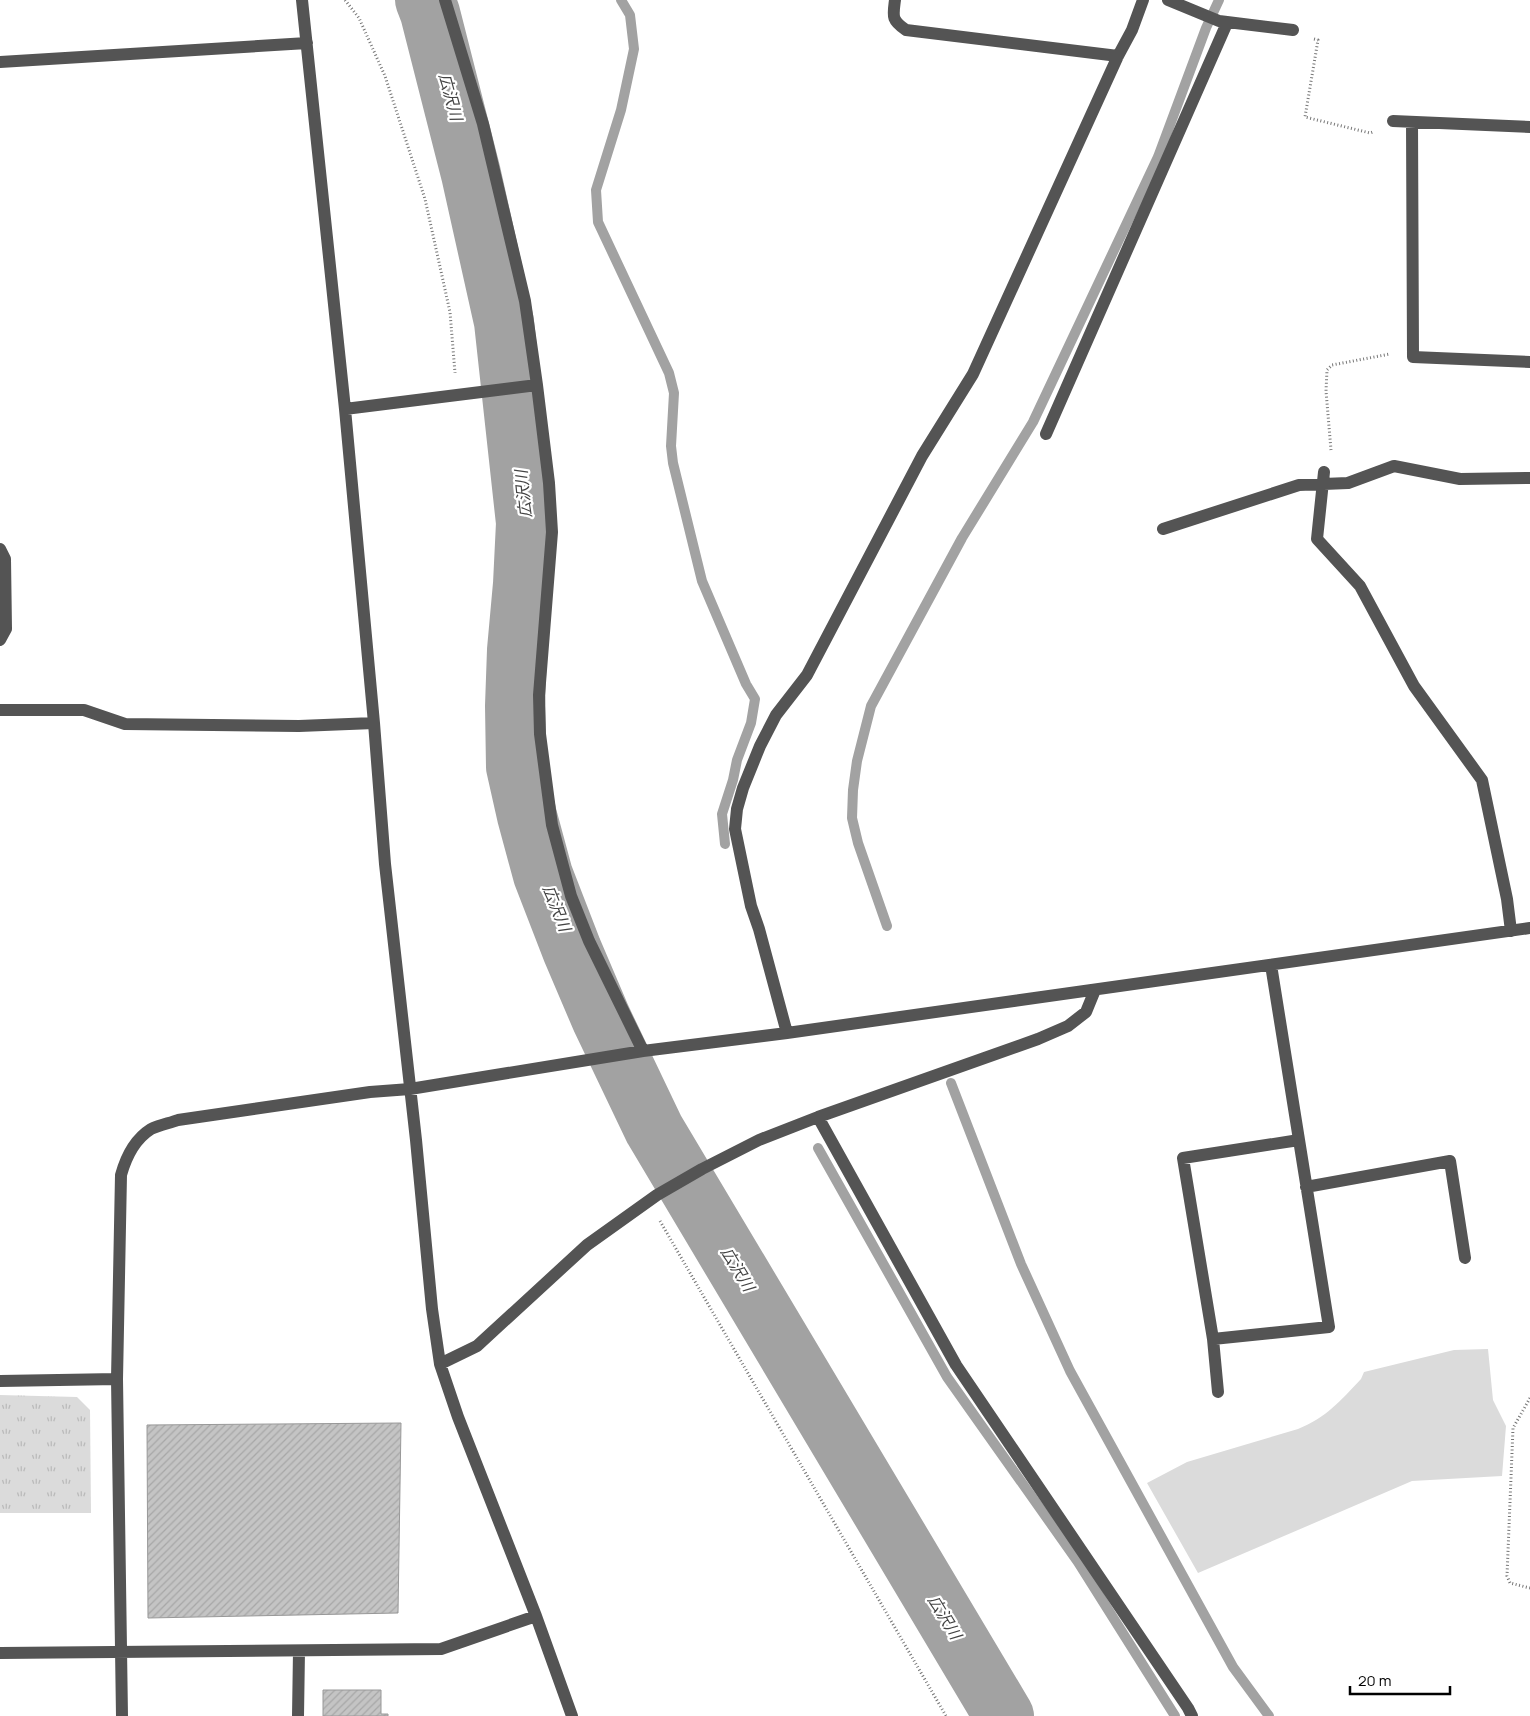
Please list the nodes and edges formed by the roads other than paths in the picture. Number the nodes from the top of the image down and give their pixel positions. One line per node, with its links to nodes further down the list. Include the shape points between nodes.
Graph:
1 (302, 0): 8 (street)
2 (445, 0): 15 (street, via 483,124 525,301)
3 (895, 0): 9 (street, via 893,16 897,24 906,30)
4 (1143, 0): 9 (street)
5 (1168, 0): 6 (street)
6 (1223, 22): 7 (street); 17 (street)
7 (1293, 30)
8 (307, 42): 10 (street); 16 (street)
9 (1118, 56): 30 (street, via 973,374 922,456 807,675 776,715 743,788 735,829 751,906)
10 (0, 62)
11 (1393, 121): 12 (street)
12 (1412, 122): 13 (street); 14 (street, via 1413,357)
13 (1530, 127)
14 (1530, 362)
15 (532, 386): 16 (street); 31 (street, via 549,482 552,532 539,695 540,734 552,825 570,896)
16 (345, 409): 25 (street)
17 (1046, 434)
18 (1324, 472): 20 (street)
19 (1530, 478): 20 (street, via 1460,479 1394,466 1348,483)
20 (1322, 485): 21 (street, via 1299,485); 27 (street, via 1317,539 1360,586 1414,686 1482,780)
21 (1163, 530)
22 (0, 549): 23 (street, via 5,559 6,629)
23 (0, 640)
24 (0, 710): 25 (street, via 84,710 125,724 289,726)
25 (374, 722): 32 (street, via 385,864)
26 (1530, 928): 27 (street)
27 (1511, 931): 28 (street)
28 (1271, 965): 29 (street); 34 (street)
29 (1095, 990): 30 (street); 33 (street, via 1086,1012 1068,1026)
30 (787, 1033): 31 (street)
31 (640, 1051): 32 (street)
32 (410, 1089): 38 (street); 39 (street, via 178,1120 152,1129 137,1142 121,1175)
33 (818, 1116): 38 (street, via 759,1140 653,1198 588,1245 477,1346); 49 (street, via 956,1365)
34 (1298, 1140): 35 (street); 37 (street, via 1183,1158)
35 (1306, 1187): 36 (street, via 1450,1161); 37 (street, via 1329,1327)
36 (1465, 1258)
37 (1213, 1339): 41 (street)
38 (440, 1364): 42 (street)
39 (117, 1379): 40 (street); 45 (street)
40 (0, 1381)
41 (1218, 1392)
42 (536, 1616): 43 (street, via 441,1650); 48 (street)
43 (299, 1651): 45 (street); 47 (street)
44 (0, 1653): 45 (street)
45 (122, 1653): 46 (street)
46 (122, 1716)
47 (298, 1716)
48 (572, 1716)
49 (1192, 1716)

